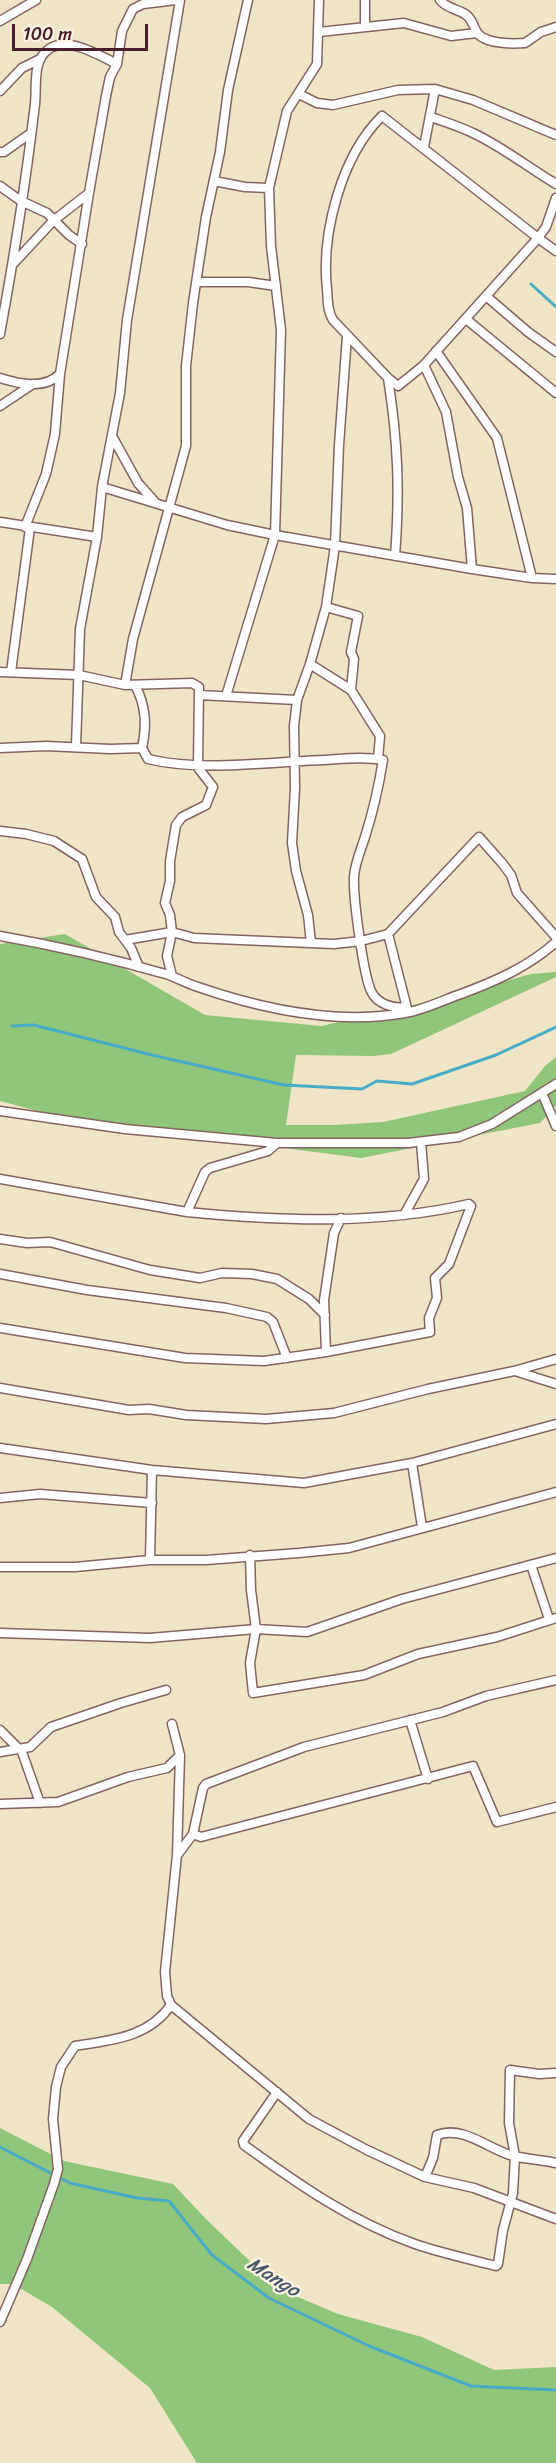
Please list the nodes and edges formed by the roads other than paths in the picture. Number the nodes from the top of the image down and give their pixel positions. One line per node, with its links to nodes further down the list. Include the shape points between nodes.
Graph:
1 (36, 0): 7 (street)
2 (178, 0): 13 (street, via 133,9 122,32); 50 (street)
3 (248, 0): 22 (street, via 228,90)
4 (319, 0): 10 (street)
5 (365, 0): 8 (street)
6 (440, 0): 11 (street, via 471,19)
7 (0, 21)
8 (365, 27): 10 (street); 11 (street, via 404,23 451,36)
9 (556, 27): 11 (street, via 525,44 490,40)
10 (319, 32): 16 (street, via 317,64)
11 (477, 33)
12 (38, 60): 13 (street, via 58,44 70,44); 15 (street, via 22,68); 18 (street)
13 (117, 64): 26 (street, via 110,77)
14 (435, 88): 16 (street, via 398,90 333,105 317,104); 17 (street); 19 (street)
15 (0, 91)
16 (299, 94): 25 (street, via 287,111)
17 (431, 117): 20 (street); 23 (street, via 475,133)
18 (31, 133): 21 (street); 28 (street)
19 (556, 135)
20 (424, 147): 30 (street); 40 (street, via 382,116 351,161 330,223 325,266 329,313)
21 (0, 152)
22 (214, 181): 25 (street); 34 (street)
23 (556, 184)
24 (0, 186): 28 (street)
25 (268, 188): 35 (street)
26 (89, 193): 29 (street); 31 (street)
27 (556, 198): 30 (street)
28 (21, 201): 29 (street, via 47,213); 33 (street)
29 (53, 221): 31 (street); 33 (street)
30 (538, 238): 32 (street); 36 (street)
31 (82, 244): 44 (street)
32 (556, 251)
33 (11, 266): 37 (street)
34 (196, 282): 35 (street); 53 (street, via 186,366 186,446)
35 (276, 286): 56 (street, via 281,330)
36 (486, 296): 38 (street); 42 (street)
37 (2, 311): 39 (street)
38 (466, 319): 41 (street); 48 (street)
39 (0, 334)
40 (347, 336): 46 (street); 58 (street)
41 (436, 351): 43 (street); 61 (street, via 497,438)
42 (556, 352)
43 (424, 365): 46 (street, via 398,386); 60 (street, via 446,412 467,508)
44 (60, 374): 47 (street, via 52,382); 55 (street, via 55,434)
45 (0, 378): 47 (street)
46 (387, 378): 59 (street, via 397,441)
47 (33, 384): 49 (street)
48 (556, 393)
49 (0, 406)
50 (112, 436): 51 (street); 52 (street, via 138,483)
51 (102, 487): 52 (street); 57 (street)
52 (155, 502): 53 (street)
53 (170, 506): 56 (street, via 227,525); 68 (street, via 133,639)
54 (0, 522): 55 (street)
55 (28, 528): 57 (street); 66 (street)
56 (275, 535): 58 (street); 72 (street)
57 (97, 537): 67 (street, via 80,629)
58 (335, 546): 59 (street); 63 (street)
59 (395, 556): 60 (street)
60 (472, 569): 61 (street)
61 (532, 578): 62 (street)
62 (556, 579)
63 (326, 607): 64 (street); 70 (street, via 358,615 351,652)
64 (310, 664): 70 (street); 73 (street)
65 (0, 672): 66 (street)
66 (11, 672): 67 (street)
67 (79, 675): 68 (street); 74 (street)
68 (125, 685): 69 (street)
69 (135, 685): 71 (street, via 192,683 199,687); 76 (street, via 144,708)
70 (351, 690): 77 (street, via 380,736)
71 (200, 695): 72 (street); 79 (street)
72 (226, 696): 73 (street)
73 (297, 700): 78 (street)
74 (76, 747): 75 (street); 76 (street)
75 (0, 748)
76 (142, 748): 79 (street, via 148,759)
77 (378, 759): 78 (street); 86 (street, via 383,761 354,877)
78 (294, 760): 79 (street); 87 (street, via 292,843)
79 (198, 765): 81 (street, via 213,787 206,805 182,817 176,825 165,903)
80 (0, 831): 85 (street, via 54,841 82,859 96,897 115,917)
81 (172, 932): 85 (street); 87 (street, via 195,938); 89 (street, via 167,956)
82 (388, 933): 84 (street, via 478,837 502,863 517,893); 86 (street); 90 (street)
83 (0, 936): 88 (street)
84 (556, 939): 90 (street, via 543,953 500,980)
85 (125, 940): 88 (street)
86 (361, 941): 87 (street); 90 (street, via 371,992 394,1008)
87 (311, 943)
88 (139, 967): 89 (street)
89 (172, 976): 90 (street, via 226,995 313,1014 356,1016)
90 (407, 1010)
91 (556, 1084): 92 (street)
92 (542, 1093): 94 (street); 95 (street, via 492,1124 459,1137)
93 (0, 1111): 96 (street, via 125,1129)
94 (556, 1126)
95 (421, 1142): 96 (street); 99 (street, via 424,1179)
96 (277, 1143): 98 (street, via 268,1151 210,1168)
97 (0, 1179): 98 (street)
98 (187, 1212): 100 (street)
99 (404, 1215): 100 (street); 105 (street, via 471,1206 450,1264 435,1278 437,1299 429,1318 431,1330)
100 (341, 1218): 103 (street, via 334,1233)
101 (0, 1239): 103 (street, via 50,1242 150,1270 200,1278 222,1273 277,1279 309,1299)
102 (0, 1274): 106 (street, via 267,1317 273,1322)
103 (325, 1315): 105 (street)
104 (0, 1328): 106 (street, via 185,1358)
105 (326, 1352): 106 (street)
106 (287, 1358)
107 (556, 1359): 108 (street)
108 (514, 1371): 109 (street); 110 (street, via 334,1413 266,1419 129,1410)
109 (556, 1384)
110 (0, 1388)
111 (556, 1424): 113 (street)
112 (0, 1448): 114 (street)
113 (412, 1463): 114 (street, via 304,1483); 118 (street)
114 (152, 1470): 117 (street)
115 (556, 1492): 118 (street)
116 (0, 1498): 117 (street, via 40,1494)
117 (152, 1503): 121 (street)
118 (422, 1527): 119 (street, via 349,1548)
119 (250, 1555): 121 (street); 125 (street)
120 (556, 1558): 122 (street)
121 (150, 1560): 123 (street, via 75,1567)
122 (531, 1565): 124 (street); 125 (street, via 402,1599 307,1632)
123 (0, 1567)
124 (552, 1618): 125 (street, via 497,1637 418,1654 364,1675 253,1693 250,1663)
125 (256, 1629): 126 (street, via 150,1638)
126 (0, 1633)
127 (556, 1680): 129 (street, via 486,1696)
128 (166, 1690): 132 (street, via 51,1727 30,1747)
129 (410, 1720): 135 (street); 139 (street, via 304,1747 206,1784)
130 (172, 1724): 134 (street)
131 (0, 1730): 132 (street)
132 (18, 1749): 133 (street); 136 (street, via 25,1758)
133 (0, 1752)
134 (180, 1755): 136 (street, via 166,1768 128,1776 58,1802); 140 (street)
135 (428, 1779): 138 (street, via 473,1766 497,1822); 139 (street, via 201,1837)
136 (40, 1803): 137 (street)
137 (0, 1804)
138 (556, 1807)
139 (193, 1834): 140 (street)
140 (177, 1855): 141 (street, via 165,1972)
141 (171, 2006): 143 (street); 149 (street, via 133,2036 75,2046 62,2067 53,2119 58,2169)
142 (556, 2073): 144 (street, via 510,2069 509,2123)
143 (277, 2092): 146 (street, via 309,2119); 147 (street, via 244,2145 311,2193 396,2237 496,2266)
144 (515, 2156): 145 (street); 146 (street, via 447,2131 436,2136); 147 (street)
145 (556, 2163)
146 (425, 2177): 147 (street, via 474,2187)
147 (509, 2203): 148 (street)
148 (556, 2219)
149 (0, 2322)

